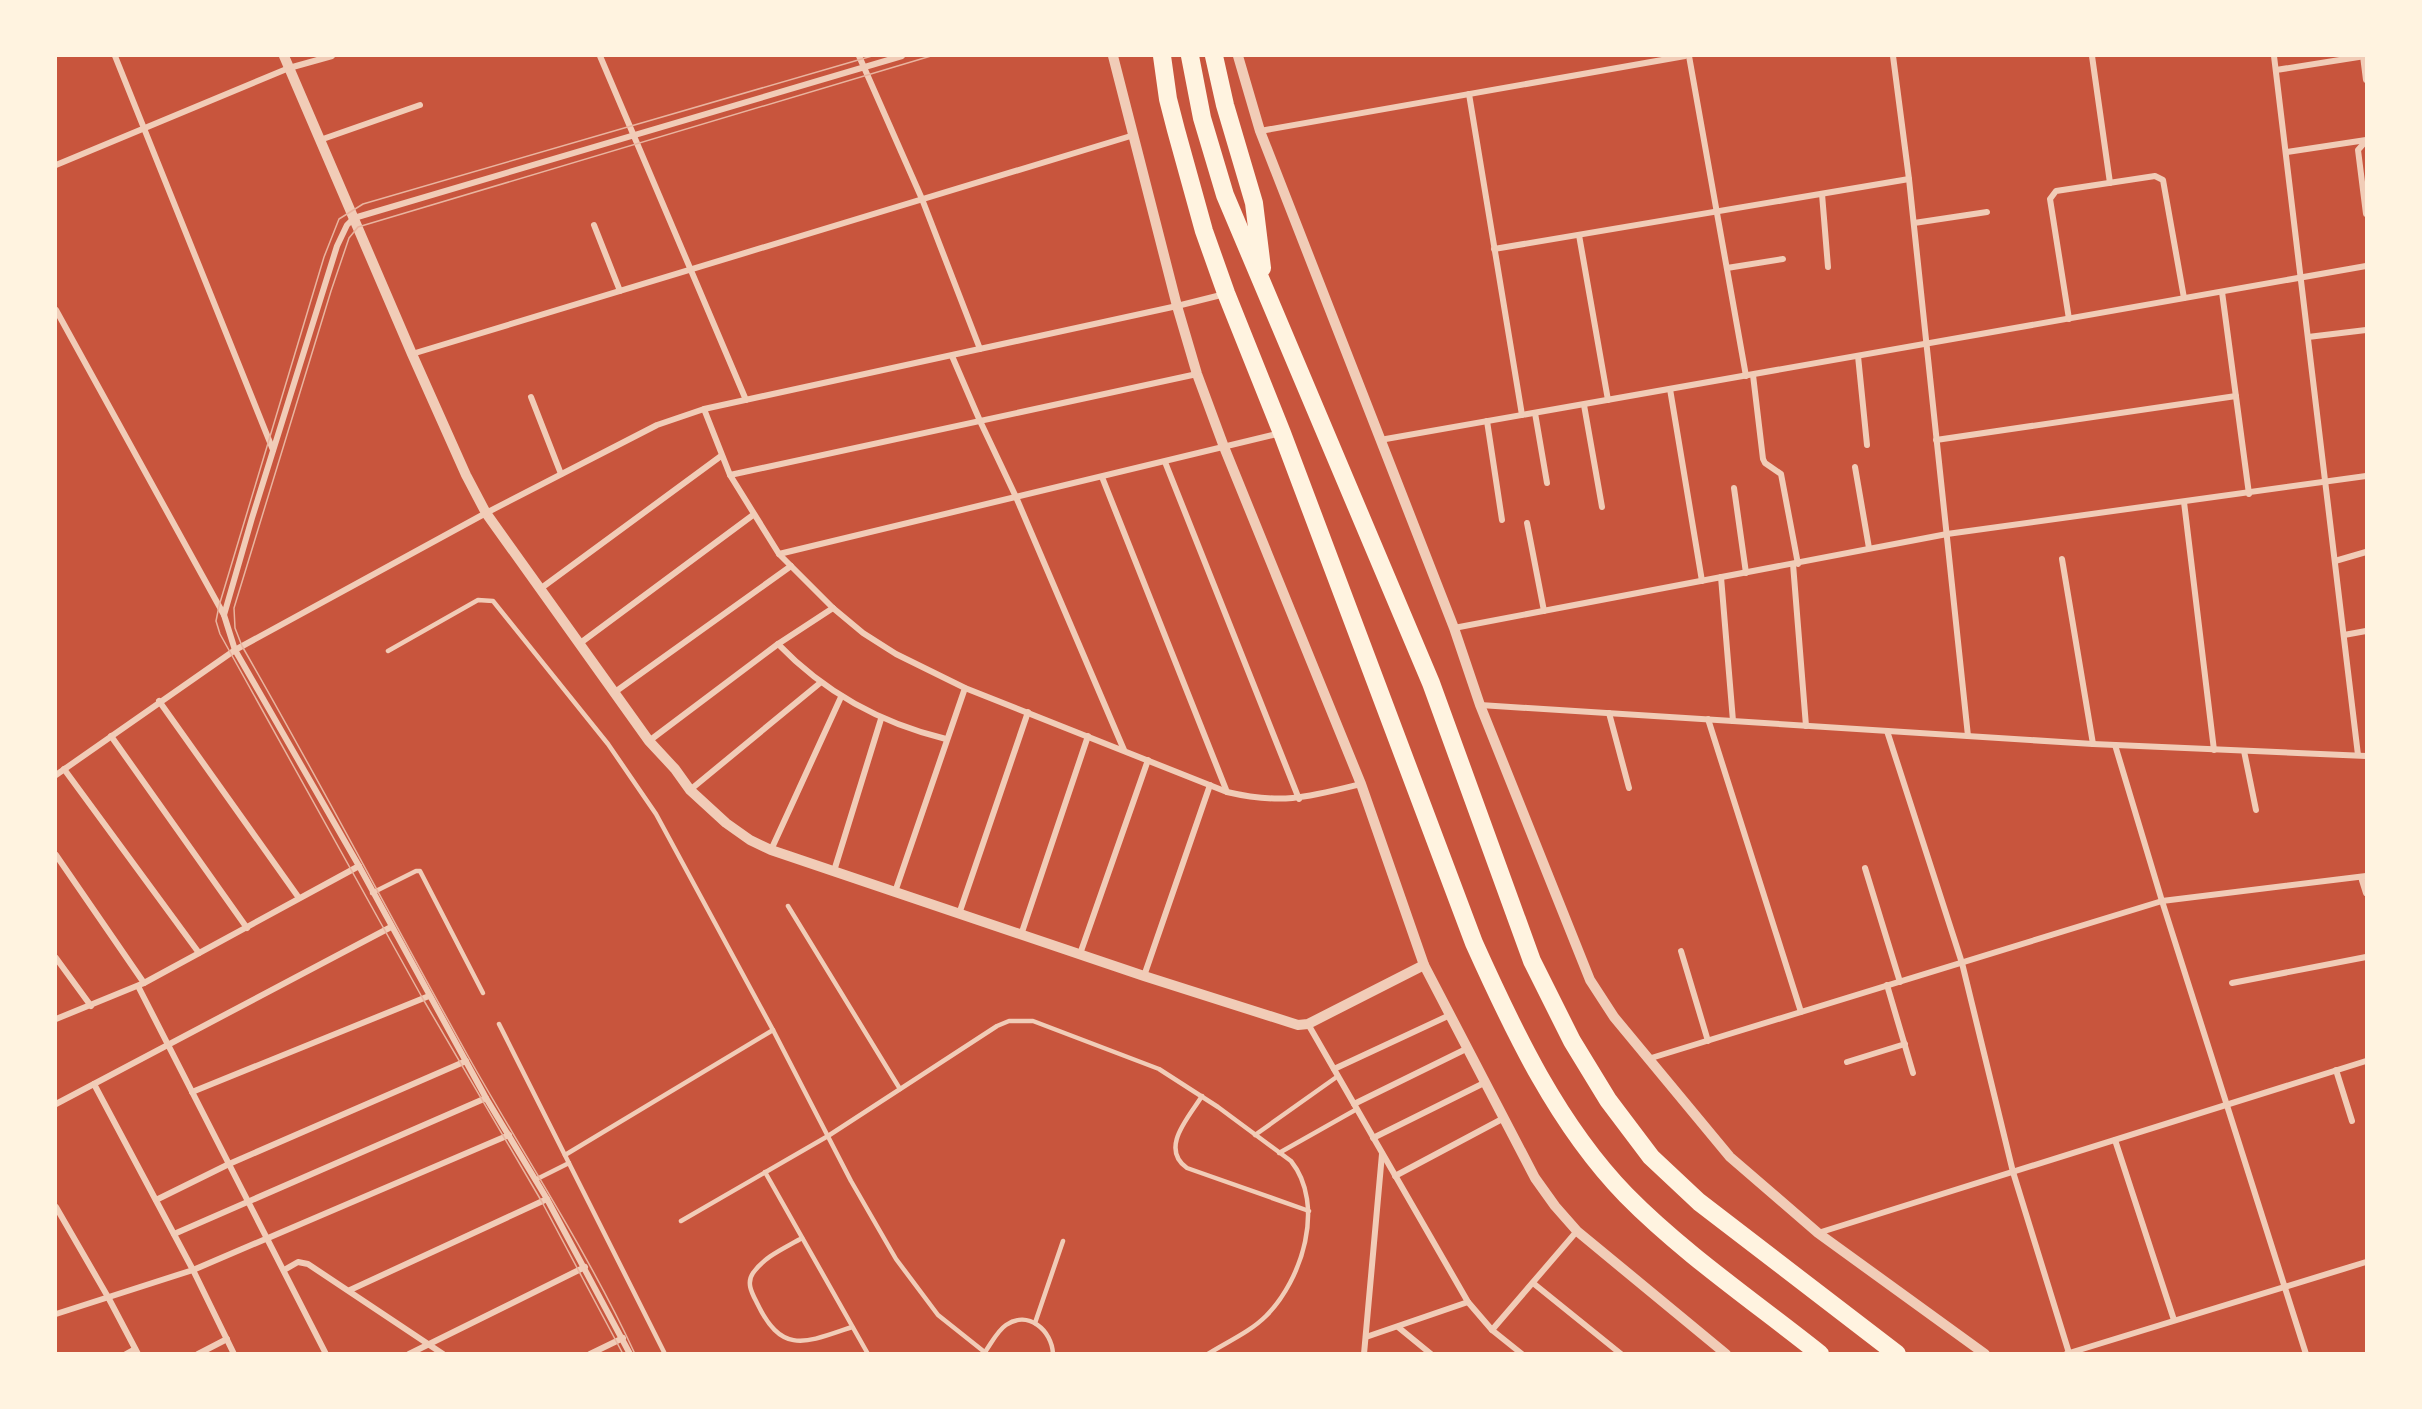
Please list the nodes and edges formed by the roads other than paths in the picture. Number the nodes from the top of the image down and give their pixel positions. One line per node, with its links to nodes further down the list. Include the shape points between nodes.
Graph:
1 (115, 56): 25 (street)
2 (284, 56): 20 (street)
3 (332, 56): 20 (street)
4 (600, 56): 27 (street)
5 (859, 56): 19 (street)
6 (902, 56): 19 (street)
7 (1113, 56): 28 (street)
8 (1162, 56): 54 (highway, via 1176,130)
9 (1190, 56): 51 (highway, via 1202,118 1225,195)
10 (1214, 56): 51 (highway, via 1254,203)
11 (1238, 56): 26 (street)
12 (1685, 56): 18 (street)
13 (1689, 56): 37 (street)
14 (1893, 56): 33 (street)
15 (2092, 56): 34 (street)
16 (2274, 56): 21 (street)
17 (2364, 56): 21 (street); 22 (street)
18 (1650, 59): 23 (street)
19 (864, 65): 27 (street); 36 (street)
20 (289, 69): 25 (street); 29 (street)
21 (2276, 70): 31 (street)
22 (2367, 80)
23 (1469, 94): 26 (street); 44 (street)
24 (420, 105): 29 (street)
25 (145, 126): 32 (street); 84 (street)
26 (1260, 132): 80 (street)
27 (633, 134): 40 (street); 49 (street)
28 (1134, 135): 36 (street); 56 (street)
29 (320, 140): 40 (street)
30 (2367, 141): 31 (street); 39 (street, via 2358,150)
31 (2287, 152): 50 (street)
32 (56, 165)
33 (1909, 179): 35 (street); 41 (street)
34 (2110, 183): 55 (street, via 2156,176 2165,183); 58 (street, via 2056,191 2050,196)
35 (1822, 194): 37 (street); 47 (street)
36 (922, 199): 49 (street); 62 (street)
37 (1717, 211): 43 (street); 48 (street)
38 (1987, 212): 41 (street)
39 (2367, 214)
40 (354, 218): 63 (street); 84 (street, via 346,225 337,246)
41 (1914, 223): 61 (street)
42 (594, 225): 52 (street)
43 (1579, 235): 44 (street); 72 (street)
44 (1494, 249): 76 (street)
45 (1783, 259): 48 (street)
46 (2367, 266): 50 (street)
47 (1828, 267)
48 (1727, 268): 67 (street)
49 (690, 270): 52 (street); 71 (street)
50 (2301, 278): 53 (street); 60 (street)
51 (1264, 285): 285 (highway, via 1431,683 1532,962 1572,1041 1608,1100 1651,1157 1699,1202)
52 (620, 291): 63 (street)
53 (2222, 292): 55 (street); 69 (street)
54 (1226, 293): 56 (street); 79 (highway)
55 (2184, 298): 58 (street)
56 (1177, 306): 62 (street); 66 (street)
57 (56, 310): 117 (street)
58 (2069, 319): 61 (street)
59 (2367, 330): 60 (street)
60 (2308, 337): 93 (street)
61 (1925, 344): 65 (street); 81 (street)
62 (980, 349): 64 (street)
63 (411, 354): 99 (street)
64 (952, 356): 71 (street); 77 (street)
65 (1858, 356): 67 (street); 82 (street)
66 (1197, 374): 77 (street); 83 (street)
67 (1749, 375): 68 (street); 109 (street, via 1763,459 1781,474)
68 (1670, 389): 72 (street); 113 (street)
69 (2236, 396): 81 (street); 95 (street)
70 (531, 397): 88 (street)
71 (747, 400): 74 (street)
72 (1608, 400): 73 (street)
73 (1584, 405): 75 (street); 98 (street)
74 (704, 409): 85 (street); 88 (street, via 657,425)
75 (1535, 413): 76 (street); 92 (street)
76 (1522, 415): 78 (street)
77 (980, 421): 89 (street); 96 (street)
78 (1486, 422): 80 (street); 101 (street)
79 (1282, 433): 83 (street); 284 (highway, via 1474,944 1532,1063 1570,1125 1626,1195 1669,1235)
80 (1380, 440): 118 (street)
81 (1936, 440): 103 (street)
82 (1868, 446)
83 (1224, 447): 86 (street); 153 (street)
84 (273, 450): 117 (street)
85 (721, 456): 89 (street); 114 (street)
86 (1165, 462): 91 (street); 158 (street)
87 (1855, 467): 104 (street)
88 (561, 474): 99 (street)
89 (730, 475): 100 (street)
90 (2367, 476): 93 (street)
91 (1102, 477): 96 (street); 157 (street)
92 (1547, 483)
93 (2325, 483): 95 (street); 108 (street)
94 (1734, 488): 111 (street)
95 (2249, 494): 97 (street)
96 (1016, 497): 106 (street); 145 (street)
97 (2184, 502): 103 (street); 146 (street)
98 (1602, 507)
99 (486, 513): 114 (street); 123 (street)
100 (753, 515): 106 (street); 121 (street)
101 (1502, 520)
102 (1527, 524): 116 (street)
103 (1947, 534): 104 (street); 140 (street)
104 (1869, 548): 109 (street)
105 (2367, 552): 108 (street)
106 (779, 554): 110 (street)
107 (2062, 559): 143 (street)
108 (2335, 561): 120 (street)
109 (1795, 564): 111 (street); 136 (street)
110 (791, 566): 115 (street); 127 (street)
111 (1746, 573): 112 (street)
112 (1721, 577): 113 (street); 135 (street)
113 (1702, 581): 116 (street)
114 (540, 590): 121 (street)
115 (833, 608): 122 (street); 126 (street, via 896,654)
116 (1544, 611): 118 (street)
117 (224, 615): 123 (street)
118 (1454, 628): 130 (street)
119 (2367, 631): 120 (street)
120 (2344, 635): 148 (street)
121 (579, 644): 127 (street)
122 (778, 644): 125 (street); 142 (street)
123 (235, 650): 129 (street); 162 (street)
124 (388, 651): 196 (lane, via 478,600 493,601 608,744 656,814)
125 (820, 683): 128 (street); 156 (street)
126 (965, 688): 131 (street); 141 (street)
127 (615, 692): 142 (street)
128 (841, 697): 133 (street); 160 (street)
129 (159, 701): 138 (street); 169 (street)
130 (1480, 705): 132 (street); 201 (street, via 1590,980)
131 (1028, 712): 139 (street); 172 (street)
132 (1609, 713): 134 (street); 155 (street)
133 (881, 718): 141 (street); 164 (street)
134 (1708, 719): 135 (street); 191 (street)
135 (1733, 721): 136 (street)
136 (1806, 726): 137 (street)
137 (1887, 731): 140 (street); 181 (street)
138 (111, 736): 151 (street); 174 (street)
139 (1088, 736): 145 (street); 175 (street)
140 (1968, 736): 143 (street)
141 (946, 739): 166 (street)
142 (649, 741): 156 (street)
143 (2093, 744): 144 (street)
144 (2115, 745): 146 (street); 170 (street)
145 (1124, 750): 150 (street)
146 (2214, 750): 147 (street)
147 (2244, 751): 148 (street); 159 (street)
148 (2358, 755): 149 (street)
149 (2367, 756)
150 (1149, 760): 154 (street); 178 (street)
151 (64, 769): 152 (street); 177 (street)
152 (56, 775)
153 (1361, 784): 158 (street); 182 (street)
154 (1210, 785): 157 (street); 183 (street)
155 (1629, 788)
156 (690, 790): 160 (street, via 726,823)
157 (1227, 792): 158 (street, via 1272,800)
158 (1299, 799)
159 (2256, 810)
160 (771, 850): 164 (street)
161 (56, 855): 186 (street)
162 (359, 866): 167 (street); 169 (street)
163 (1865, 868): 184 (street)
164 (834, 871): 166 (street)
165 (2364, 877): 168 (street); 170 (street)
166 (895, 892): 172 (street)
167 (372, 893): 173 (street); 188 (lane, via 420,871)
168 (2367, 893)
169 (299, 898): 174 (street)
170 (2162, 901): 181 (street); 216 (street)
171 (788, 906): 211 (lane)
172 (959, 914): 175 (street)
173 (391, 927): 189 (street); 199 (street)
174 (247, 928): 177 (street)
175 (1021, 935): 178 (street)
176 (1681, 951): 197 (street)
177 (199, 953): 186 (street)
178 (1080, 954): 183 (street)
179 (2367, 957): 185 (street)
180 (57, 963): 190 (street)
181 (1962, 963): 184 (street); 231 (street)
182 (1424, 965): 192 (street); 195 (street)
183 (1144, 976): 195 (street, via 1286,1022)
184 (1900, 982): 187 (street)
185 (2232, 983)
186 (141, 985): 190 (street); 199 (street)
187 (1887, 986): 191 (street); 198 (street)
188 (483, 993)
189 (429, 996): 203 (street); 212 (street)
190 (91, 1006): 193 (street)
191 (1801, 1012): 197 (street)
192 (1450, 1014): 200 (street); 205 (street)
193 (56, 1019)
194 (499, 1024): 227 (lane)
195 (1308, 1024): 205 (street)
196 (773, 1030): 222 (lane); 227 (lane)
197 (1708, 1041): 201 (street)
198 (1905, 1044): 204 (street); 207 (street)
199 (167, 1045): 210 (street); 212 (street)
200 (1468, 1048): 209 (street); 217 (street)
201 (1647, 1059): 241 (street, via 1730,1157)
202 (2367, 1060): 206 (street)
203 (466, 1061): 214 (street); 229 (street)
204 (1847, 1062)
205 (1334, 1069): 208 (street)
206 (2336, 1070): 216 (street); 219 (street)
207 (1913, 1073)
208 (1338, 1076): 217 (street); 221 (lane)
209 (1486, 1082): 218 (street); 223 (street)
210 (94, 1084): 215 (street); 235 (street)
211 (900, 1089): 213 (lane, via 997,1026 1021,1020 1045,1024 1159,1069); 222 (lane)
212 (192, 1092): 229 (street)
213 (1202, 1096): 221 (lane); 238 (lane, via 1174,1143 1181,1164)
214 (486, 1098): 220 (street); 236 (street)
215 (56, 1104)
216 (2226, 1105): 224 (street); 251 (street)
217 (1356, 1107): 223 (street); 225 (lane)
218 (1504, 1118): 232 (street); 240 (street, via 1535,1178)
219 (2352, 1121)
220 (508, 1135): 233 (street); 243 (street)
221 (1255, 1135): 225 (lane)
222 (828, 1136): 230 (lane); 276 (lane, via 896,1259 938,1315)
223 (1373, 1138): 226 (street)
224 (2115, 1140): 231 (street); 256 (street)
225 (1279, 1153): 238 (lane, via 1298,1170)
226 (1382, 1154): 232 (street); 261 (street)
227 (565, 1155): 228 (lane)
228 (569, 1163): 233 (lane); 274 (lane)
229 (229, 1164): 235 (street); 236 (street)
230 (765, 1172): 239 (lane); 244 (lane)
231 (2013, 1172): 241 (street); 287 (street)
232 (1395, 1176): 254 (street)
233 (535, 1180): 234 (street)
234 (547, 1199): 247 (street); 252 (street)
235 (156, 1200): 242 (street)
236 (248, 1200): 242 (street); 243 (street)
237 (56, 1207): 253 (street)
238 (1309, 1211): 278 (lane, via 1304,1245 1281,1299 1264,1317)
239 (681, 1221)
240 (1577, 1231): 250 (street); 283 (street)
241 (1818, 1233): 286 (street)
242 (174, 1234): 248 (street)
243 (268, 1238): 248 (street); 249 (street)
244 (802, 1238): 258 (lane); 258 (lane, via 766,1259 752,1275 749,1287 761,1311 774,1331 785,1339 818,1339)
245 (1063, 1241): 257 (lane)
246 (2367, 1262): 251 (street)
247 (585, 1267): 262 (street); 264 (street)
248 (193, 1270): 253 (street); 263 (street)
249 (284, 1270): 252 (street, via 305,1262); 269 (street)
250 (1533, 1283): 260 (street); 282 (street)
251 (2284, 1287): 256 (street); 288 (street)
252 (350, 1290): 264 (street)
253 (108, 1297): 255 (street); 265 (street)
254 (1468, 1302): 259 (street); 260 (street)
255 (56, 1314)
256 (2174, 1320): 287 (street)
257 (1035, 1323): 276 (lane, via 1018,1321 1003,1327); 277 (lane, via 1050,1337)
258 (852, 1327): 275 (lane)
259 (1398, 1327): 261 (street); 280 (street)
260 (1492, 1330): 281 (street)
261 (1366, 1337): 279 (street)
262 (623, 1338): 272 (street); 273 (street)
263 (226, 1339): 267 (street); 268 (street)
264 (431, 1343): 270 (street); 271 (street)
265 (136, 1351): 266 (street)
266 (126, 1353)
267 (198, 1353)
268 (234, 1353)
269 (326, 1353)
270 (409, 1353)
271 (443, 1353)
272 (590, 1353)
273 (630, 1353)
274 (664, 1353)
275 (868, 1353)
276 (986, 1353)
277 (1053, 1353)
278 (1208, 1353)
279 (1364, 1353)
280 (1431, 1353)
281 (1522, 1353)
282 (1621, 1353)
283 (1726, 1353)
284 (1820, 1353)
285 (1897, 1353)
286 (1985, 1353)
287 (2068, 1353)
288 (2306, 1353)

